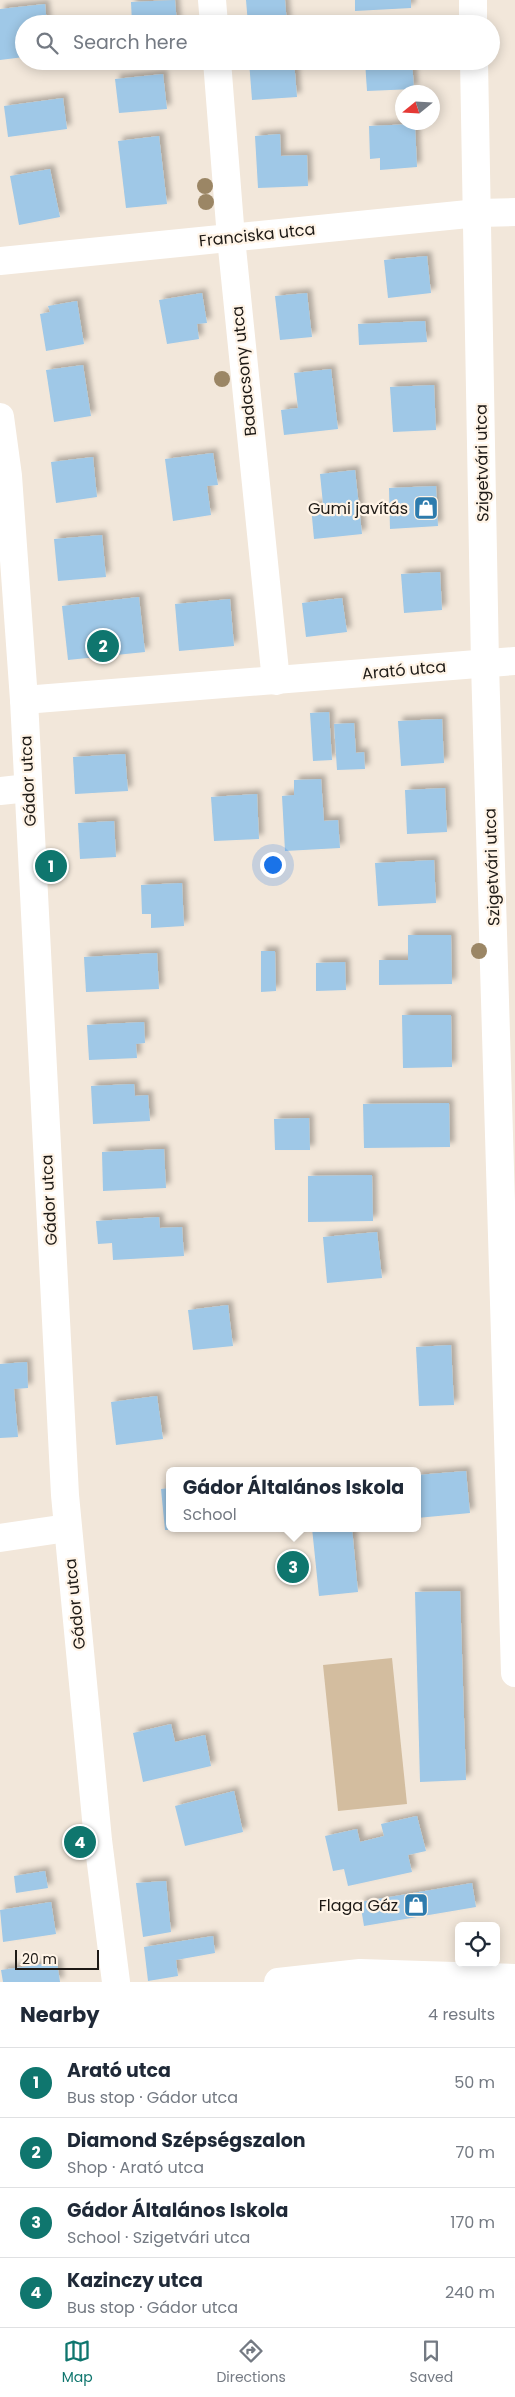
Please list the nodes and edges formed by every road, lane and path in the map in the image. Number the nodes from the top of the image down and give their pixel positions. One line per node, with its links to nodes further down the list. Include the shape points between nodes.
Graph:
1 (212, 0): 3 (street)
2 (473, 0): 4 (street)
3 (213, 15)
4 (474, 15)
5 (217, 70): 9 (street, Badacsony utca)
6 (474, 70): 8 (street, Szigetvári utca)
7 (515, 212): 8 (street, Franciska utca)
8 (478, 213): 9 (street, Franciska utca); 14 (street, Szigetvári utca)
9 (231, 238): 10 (street, Franciska utca); 15 (street, Badacsony utca)
10 (0, 261)
11 (0, 417): 12 (street, Gádor utca)
12 (4, 477): 16 (street, Gádor utca)
13 (515, 661): 14 (street, Arató utca)
14 (485, 664): 15 (street, Arató utca); 19 (street, Szigetvári utca)
15 (276, 681): 16 (street, Arató utca)
16 (24, 700): 17 (street, Gádor utca)
17 (28, 788): 18 (street); 20 (street, Gádor utca)
18 (0, 791)
19 (504, 867): 21 (street, Szigetvári utca)
20 (68, 1528): 22 (street); 25 (street, Gádor utca, via 98,1840)
21 (513, 1534): 23 (street, Szigetvári utca)
22 (0, 1538)
23 (515, 1674)
24 (515, 1978): 26 (street, via 360,1973)
25 (116, 1982)
26 (278, 1982)

